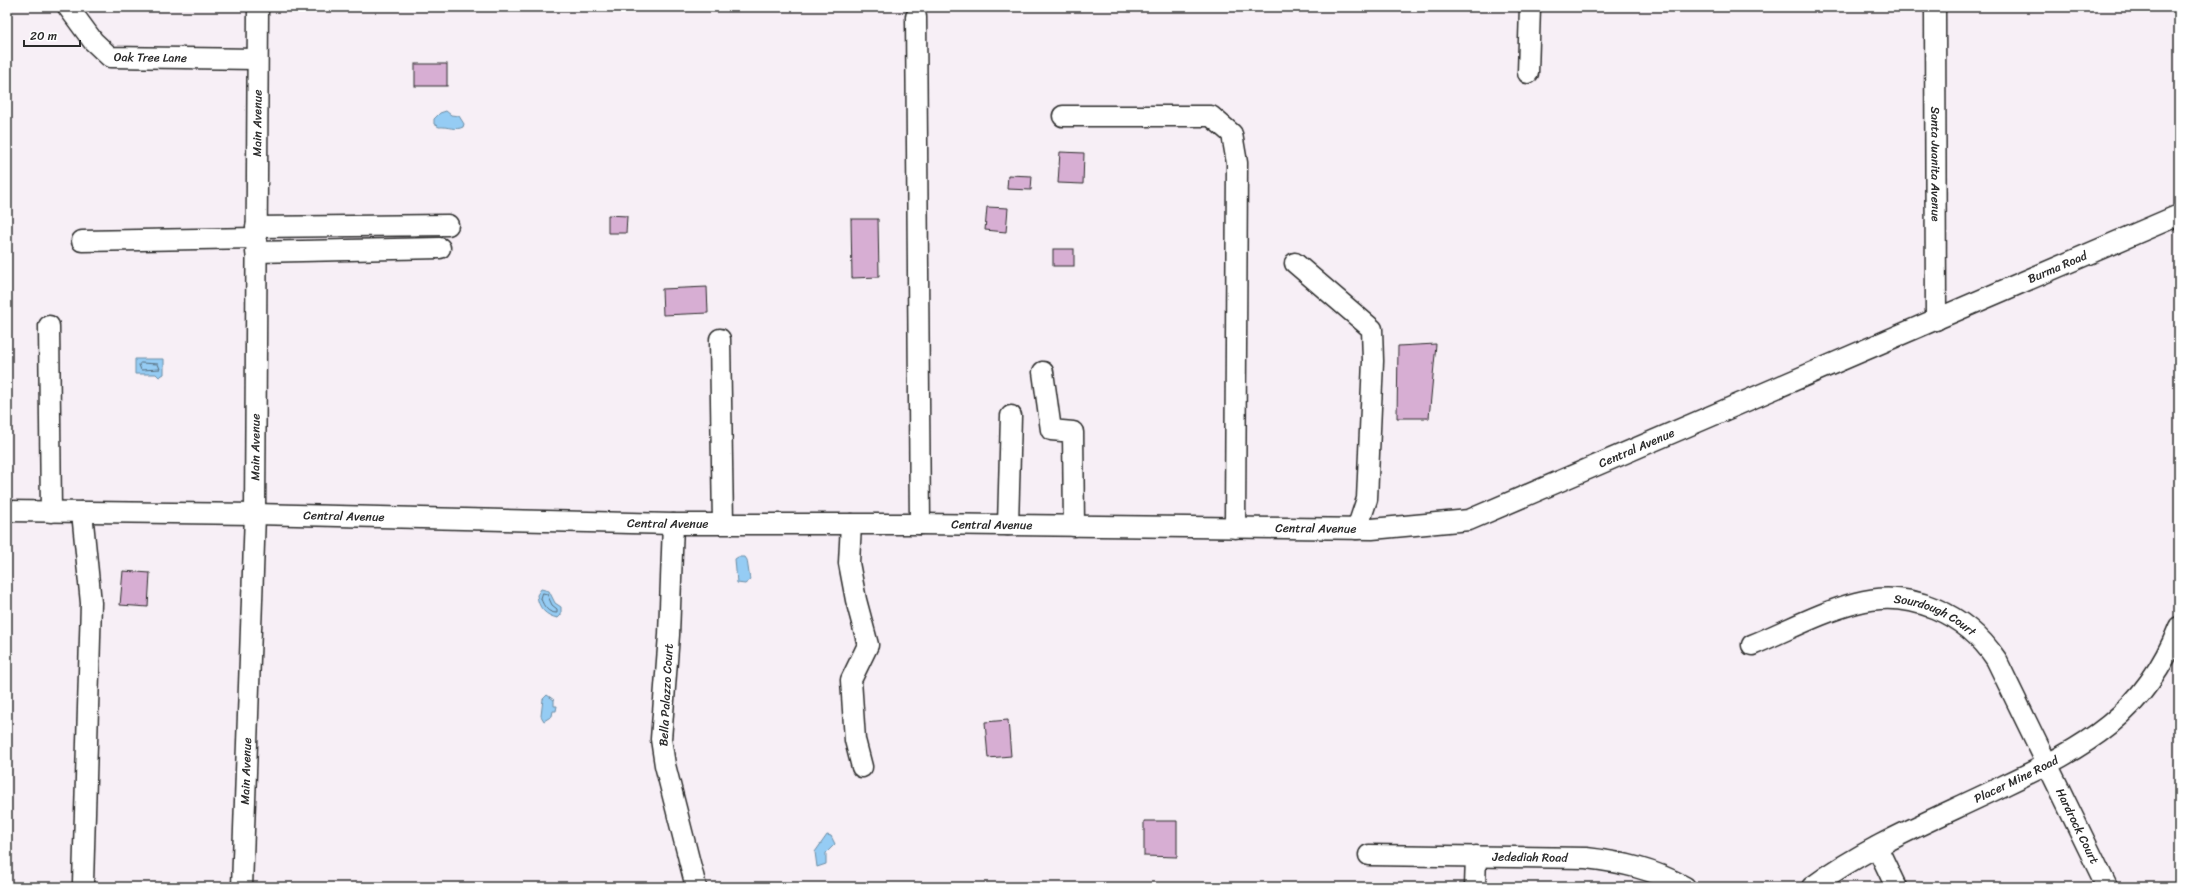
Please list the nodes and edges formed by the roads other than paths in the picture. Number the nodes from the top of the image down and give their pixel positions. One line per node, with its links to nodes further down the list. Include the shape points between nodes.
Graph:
1 (68, 7): 6 (street, Oak Tree Lane, via 110,57)
2 (258, 7): 6 (street, Main Avenue)
3 (1530, 7): 7 (street)
4 (1935, 7): 15 (street, Santa Juanita Avenue)
5 (916, 17): 27 (street)
6 (257, 59): 11 (street, Main Avenue)
7 (1528, 73)
8 (1063, 116): 30 (street, via 1211,116 1232,134 1237,163)
9 (2179, 215): 15 (street, Burma Road)
10 (448, 225): 11 (street)
11 (256, 239): 12 (street); 13 (street); 23 (street, Main Avenue)
12 (82, 241)
13 (440, 248)
14 (1295, 263): 31 (street, via 1372,329 1367,499)
15 (1936, 320): 31 (street, Central Avenue, via 1469,520)
16 (49, 326): 21 (street)
17 (720, 339): 25 (street)
18 (1043, 372): 29 (street, via 1051,430 1073,432)
19 (1011, 416): 28 (street)
20 (7, 511): 21 (street, Central Avenue)
21 (51, 512): 22 (street, Central Avenue)
22 (82, 512): 23 (street, Central Avenue); 39 (street, via 91,603)
23 (255, 514): 24 (street, Central Avenue); 40 (street, Main Avenue)
24 (673, 524): 25 (street, Central Avenue); 41 (street, Bella Palazzo Court, via 669,635 661,739 665,765)
25 (723, 524): 26 (street, Central Avenue)
26 (852, 524): 27 (street, Central Avenue); 35 (street, via 850,563 856,600 868,645 851,680 855,740)
27 (920, 524): 28 (street, Central Avenue)
28 (1008, 525): 29 (street, Central Avenue)
29 (1074, 526): 30 (street, Central Avenue)
30 (1235, 528): 31 (street, Central Avenue)
31 (1356, 529)
32 (2179, 627): 34 (street, Placer Mine Road, via 2152,679 2136,700 2096,736)
33 (1752, 645): 34 (street, Sourdough Court, via 1858,602 1884,599 1910,601 1936,608 1970,629 1996,659)
34 (2048, 764): 36 (street, Placer Mine Road); 46 (street, Hardrock Court)
35 (862, 767)
36 (1877, 847): 44 (street, Placer Mine Road); 45 (street)
37 (1370, 855): 38 (street, Jedediah Road)
38 (1476, 856): 42 (street); 43 (street, Jedediah Road, via 1615,861 1643,868)
39 (83, 883)
40 (242, 887)
41 (696, 887)
42 (1475, 887)
43 (1684, 887)
44 (1812, 887)
45 (1896, 887)
46 (2107, 887)

